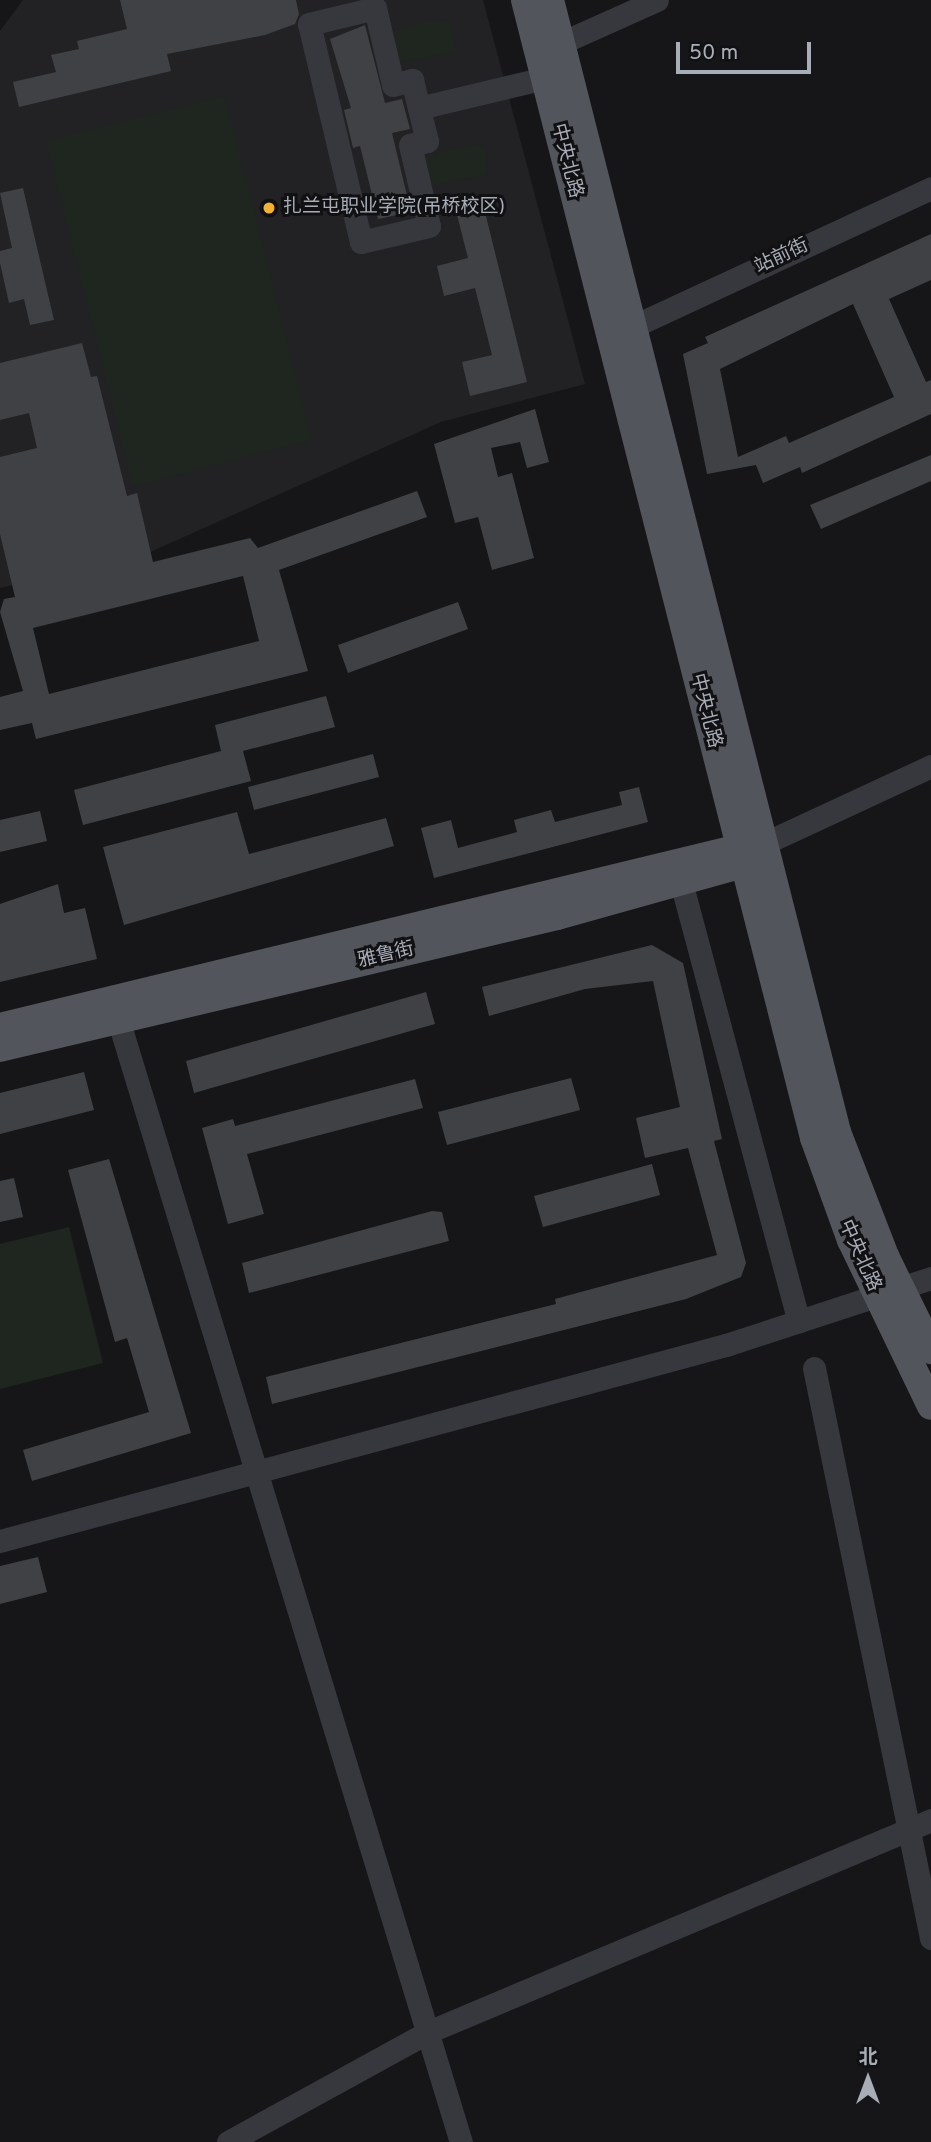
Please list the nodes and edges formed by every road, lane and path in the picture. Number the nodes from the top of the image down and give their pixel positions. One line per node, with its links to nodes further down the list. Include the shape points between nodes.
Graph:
1 (525, 0): 5 (main road, 中央北路)
2 (551, 0): 4 (main road, 中央北路)
3 (657, 0): 4 (street)
4 (561, 43): 8 (main road, 中央北路)
5 (545, 78): 6 (street); 10 (main road, 中央北路)
6 (419, 108): 6 (street, via 427,141 410,145 429,226 361,242 309,24 375,8 393,85 412,80)
7 (931, 188): 8 (street, 站前街)
8 (634, 326): 10 (main road, 中央北路)
9 (931, 766): 10 (street, 雅鲁街)
10 (748, 850): 11 (main road, 雅鲁街); 13 (main road, 雅鲁街); 16 (main road, 中央北路)
11 (681, 883): 12 (main road, 雅鲁街); 17 (street)
12 (118, 1019): 14 (main road, 雅鲁街); 21 (street)
13 (0, 1027)
14 (0, 1048)
15 (931, 1278): 16 (street)
16 (889, 1292): 17 (street); 18 (main road, 中央北路); 20 (main road, 中央北路)
17 (799, 1321): 21 (street)
18 (931, 1350)
19 (814, 1368): 24 (street)
20 (931, 1406)
21 (256, 1475): 22 (street); 26 (street)
22 (0, 1541)
23 (931, 1820): 24 (street)
24 (908, 1829): 25 (street); 26 (street)
25 (931, 1938)
26 (428, 2032): 27 (street); 28 (street)
27 (228, 2142)
28 (461, 2142)

